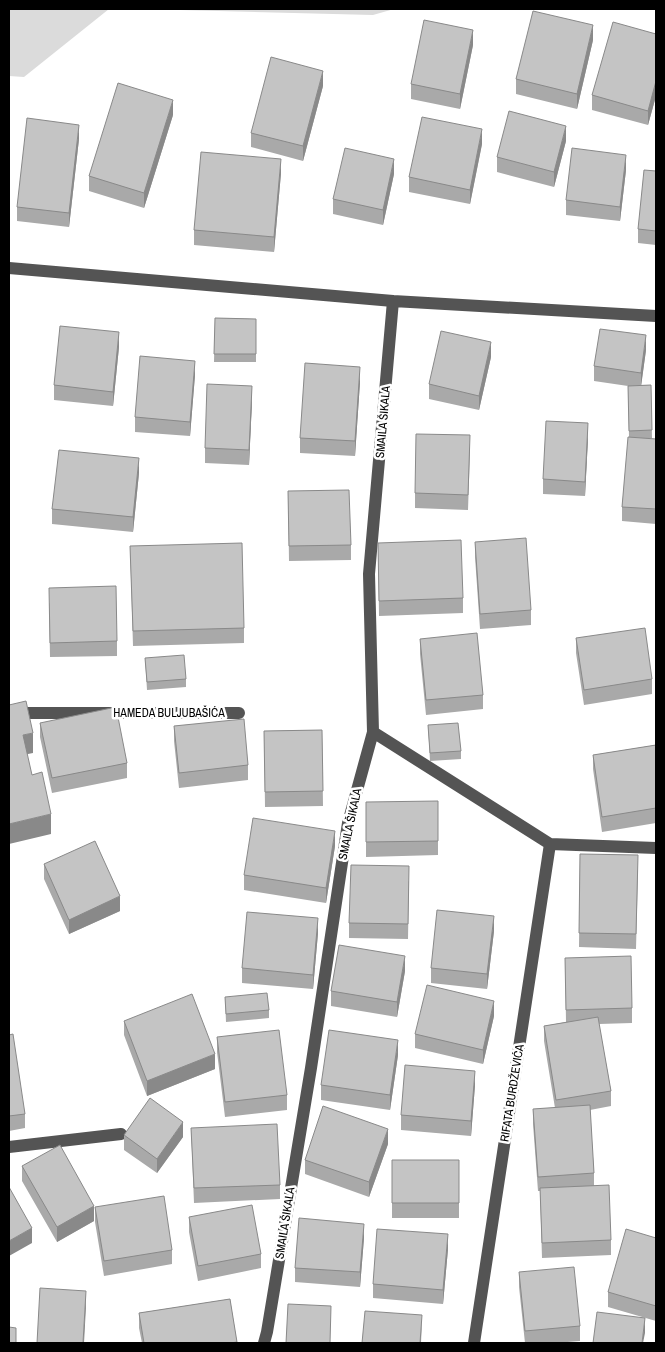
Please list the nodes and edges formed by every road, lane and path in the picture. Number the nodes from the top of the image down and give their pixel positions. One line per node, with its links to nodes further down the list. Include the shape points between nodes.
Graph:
1 (9, 268): 2 (street)
2 (393, 301): 3 (street); 6 (street, SMAILA ŠIKALA, via 369,574)
3 (656, 316)
4 (9, 713): 5 (street, HAMEDA BULJUBAŠIĆA)
5 (239, 713)
6 (373, 732): 7 (street); 11 (street, SMAILA ŠIKALA, via 348,823 311,1068)
7 (550, 844): 8 (street); 12 (street, RIFATA BURDŽEVIĆA)
8 (656, 848)
9 (121, 1134): 10 (street)
10 (9, 1147)
11 (264, 1343)
12 (474, 1343)

